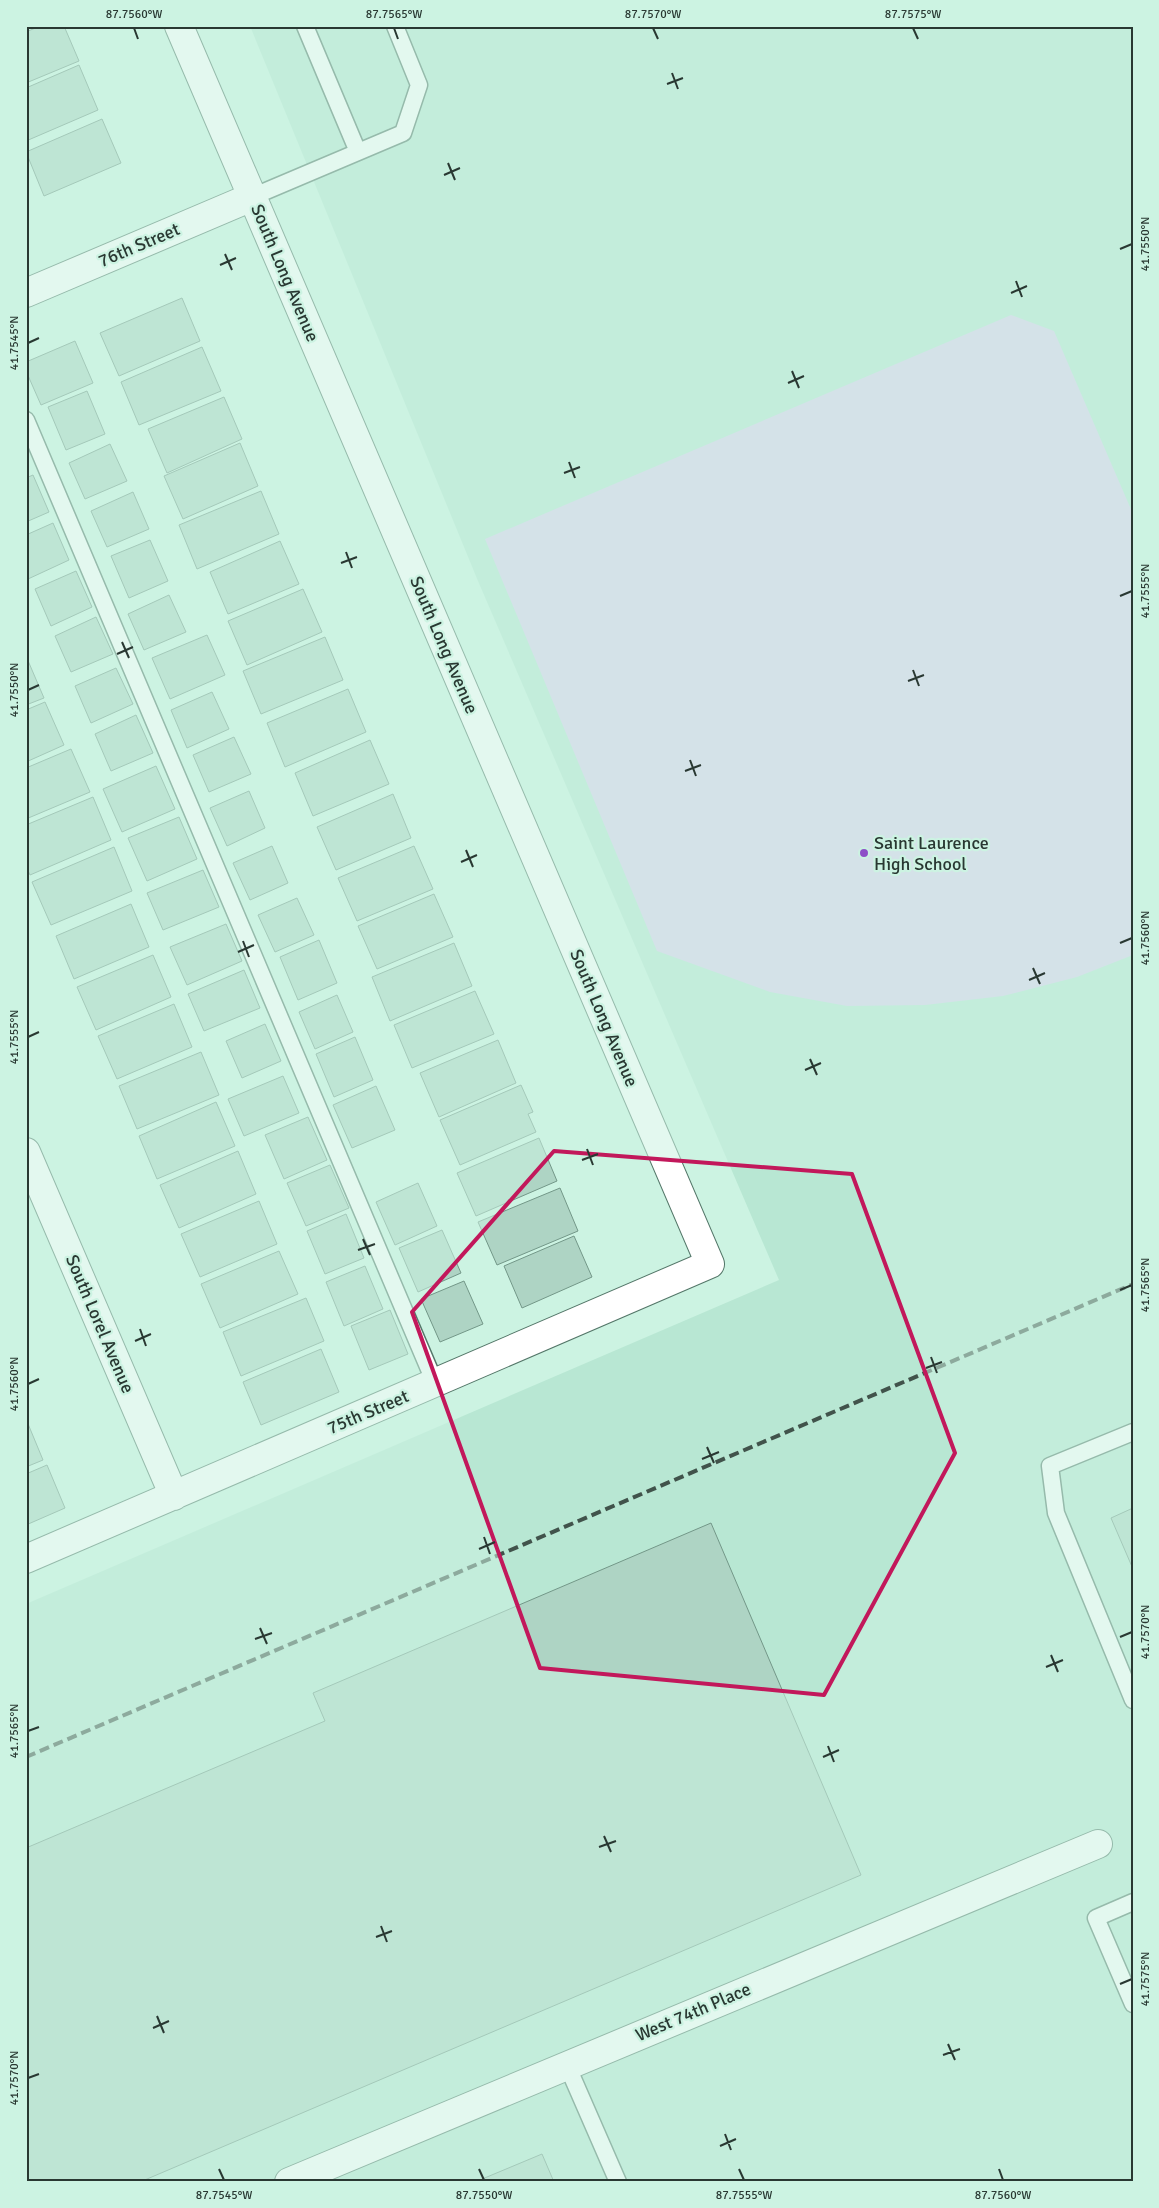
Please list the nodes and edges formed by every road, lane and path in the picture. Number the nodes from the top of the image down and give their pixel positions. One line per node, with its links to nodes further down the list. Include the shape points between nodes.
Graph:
1 (179, 26): 5 (street, South Long Avenue)
2 (306, 26): 4 (lane)
3 (395, 26): 4 (lane, via 419,85 403,133)
4 (358, 152): 5 (lane)
5 (252, 197): 6 (street, 76th Street); 9 (street, South Long Avenue)
6 (26, 293)
7 (26, 420): 10 (lane)
8 (26, 1152): 12 (street, South Lorel Avenue)
9 (710, 1264): 10 (street, 75th Street)
10 (435, 1383): 12 (street, 75th Street)
11 (1133, 1432): 14 (lane, via 1050,1466 1056,1513)
12 (174, 1496): 13 (street, 75th Street)
13 (26, 1559)
14 (1133, 1700)
15 (1098, 1844): 18 (street, West 74th Place)
16 (1133, 1902): 17 (lane, via 1096,1918)
17 (1133, 2004)
18 (567, 2064): 19 (street, West 74th Place); 20 (lane)
19 (289, 2182)
20 (618, 2182)

